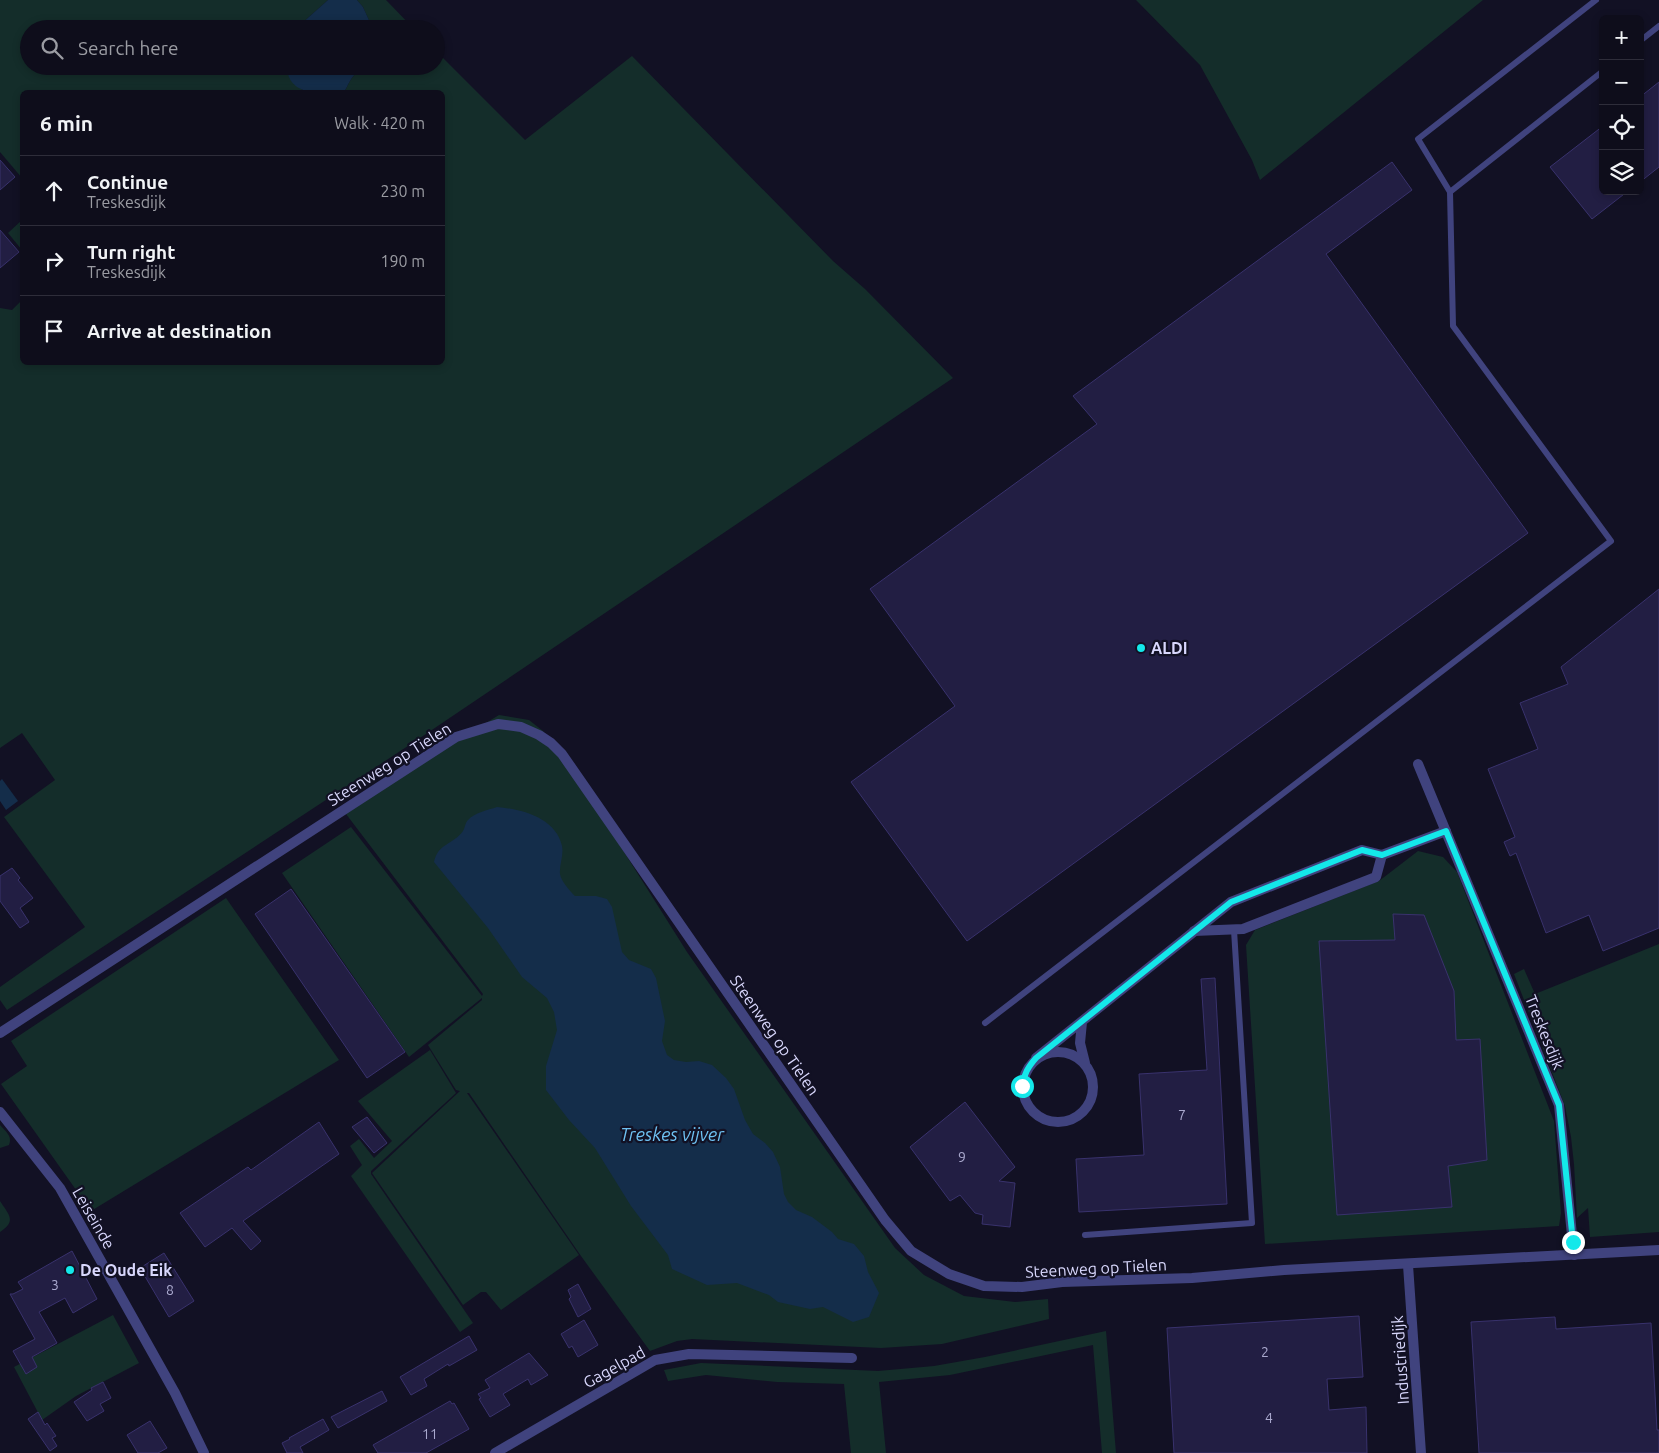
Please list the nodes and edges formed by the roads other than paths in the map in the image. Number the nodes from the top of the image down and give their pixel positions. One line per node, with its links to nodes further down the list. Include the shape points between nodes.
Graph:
1 (1596, 0): 5 (lane, via 1418,139)
2 (1659, 26): 3 (lane)
3 (1644, 38)
4 (1599, 74): 5 (lane)
5 (1450, 192): 12 (lane, via 1453,326 1611,541)
6 (1418, 764): 7 (street, Treskesdijk)
7 (1446, 831): 8 (street); 19 (street, Treskesdijk, via 1559,1105)
8 (1382, 855): 9 (street, via 1376,877); 10 (street, via 1362,850 1231,902)
9 (1234, 930): 10 (street); 17 (lane, via 1252,1224)
10 (1194, 931): 11 (street)
11 (1082, 1022): 14 (street); 15 (street, via 1080,1043)
12 (985, 1023)
13 (0, 1034): 20 (street, Steenweg op Tielen, via 456,737 498,724 521,727 551,742 562,754 884,1220 911,1251 948,1274 984,1286 1022,1287 1062,1282)
14 (1036, 1058): 15 (street, via 1046,1053 1061,1052 1076,1056); 15 (street, via 1024,1076 1024,1097 1036,1115 1055,1122 1075,1118 1090,1102 1093,1082)
15 (1084, 1063)
16 (0, 1112): 22 (street, Leiseinde, via 60,1188 175,1393)
17 (1085, 1234)
18 (1659, 1250): 19 (street, Steenweg op Tielen)
19 (1574, 1255): 20 (street, Steenweg op Tielen)
20 (1408, 1265): 24 (street, Industriedijk)
21 (852, 1358): 23 (street, Gagelpad, via 689,1354 655,1360)
22 (204, 1453)
23 (495, 1453)
24 (1421, 1453)

